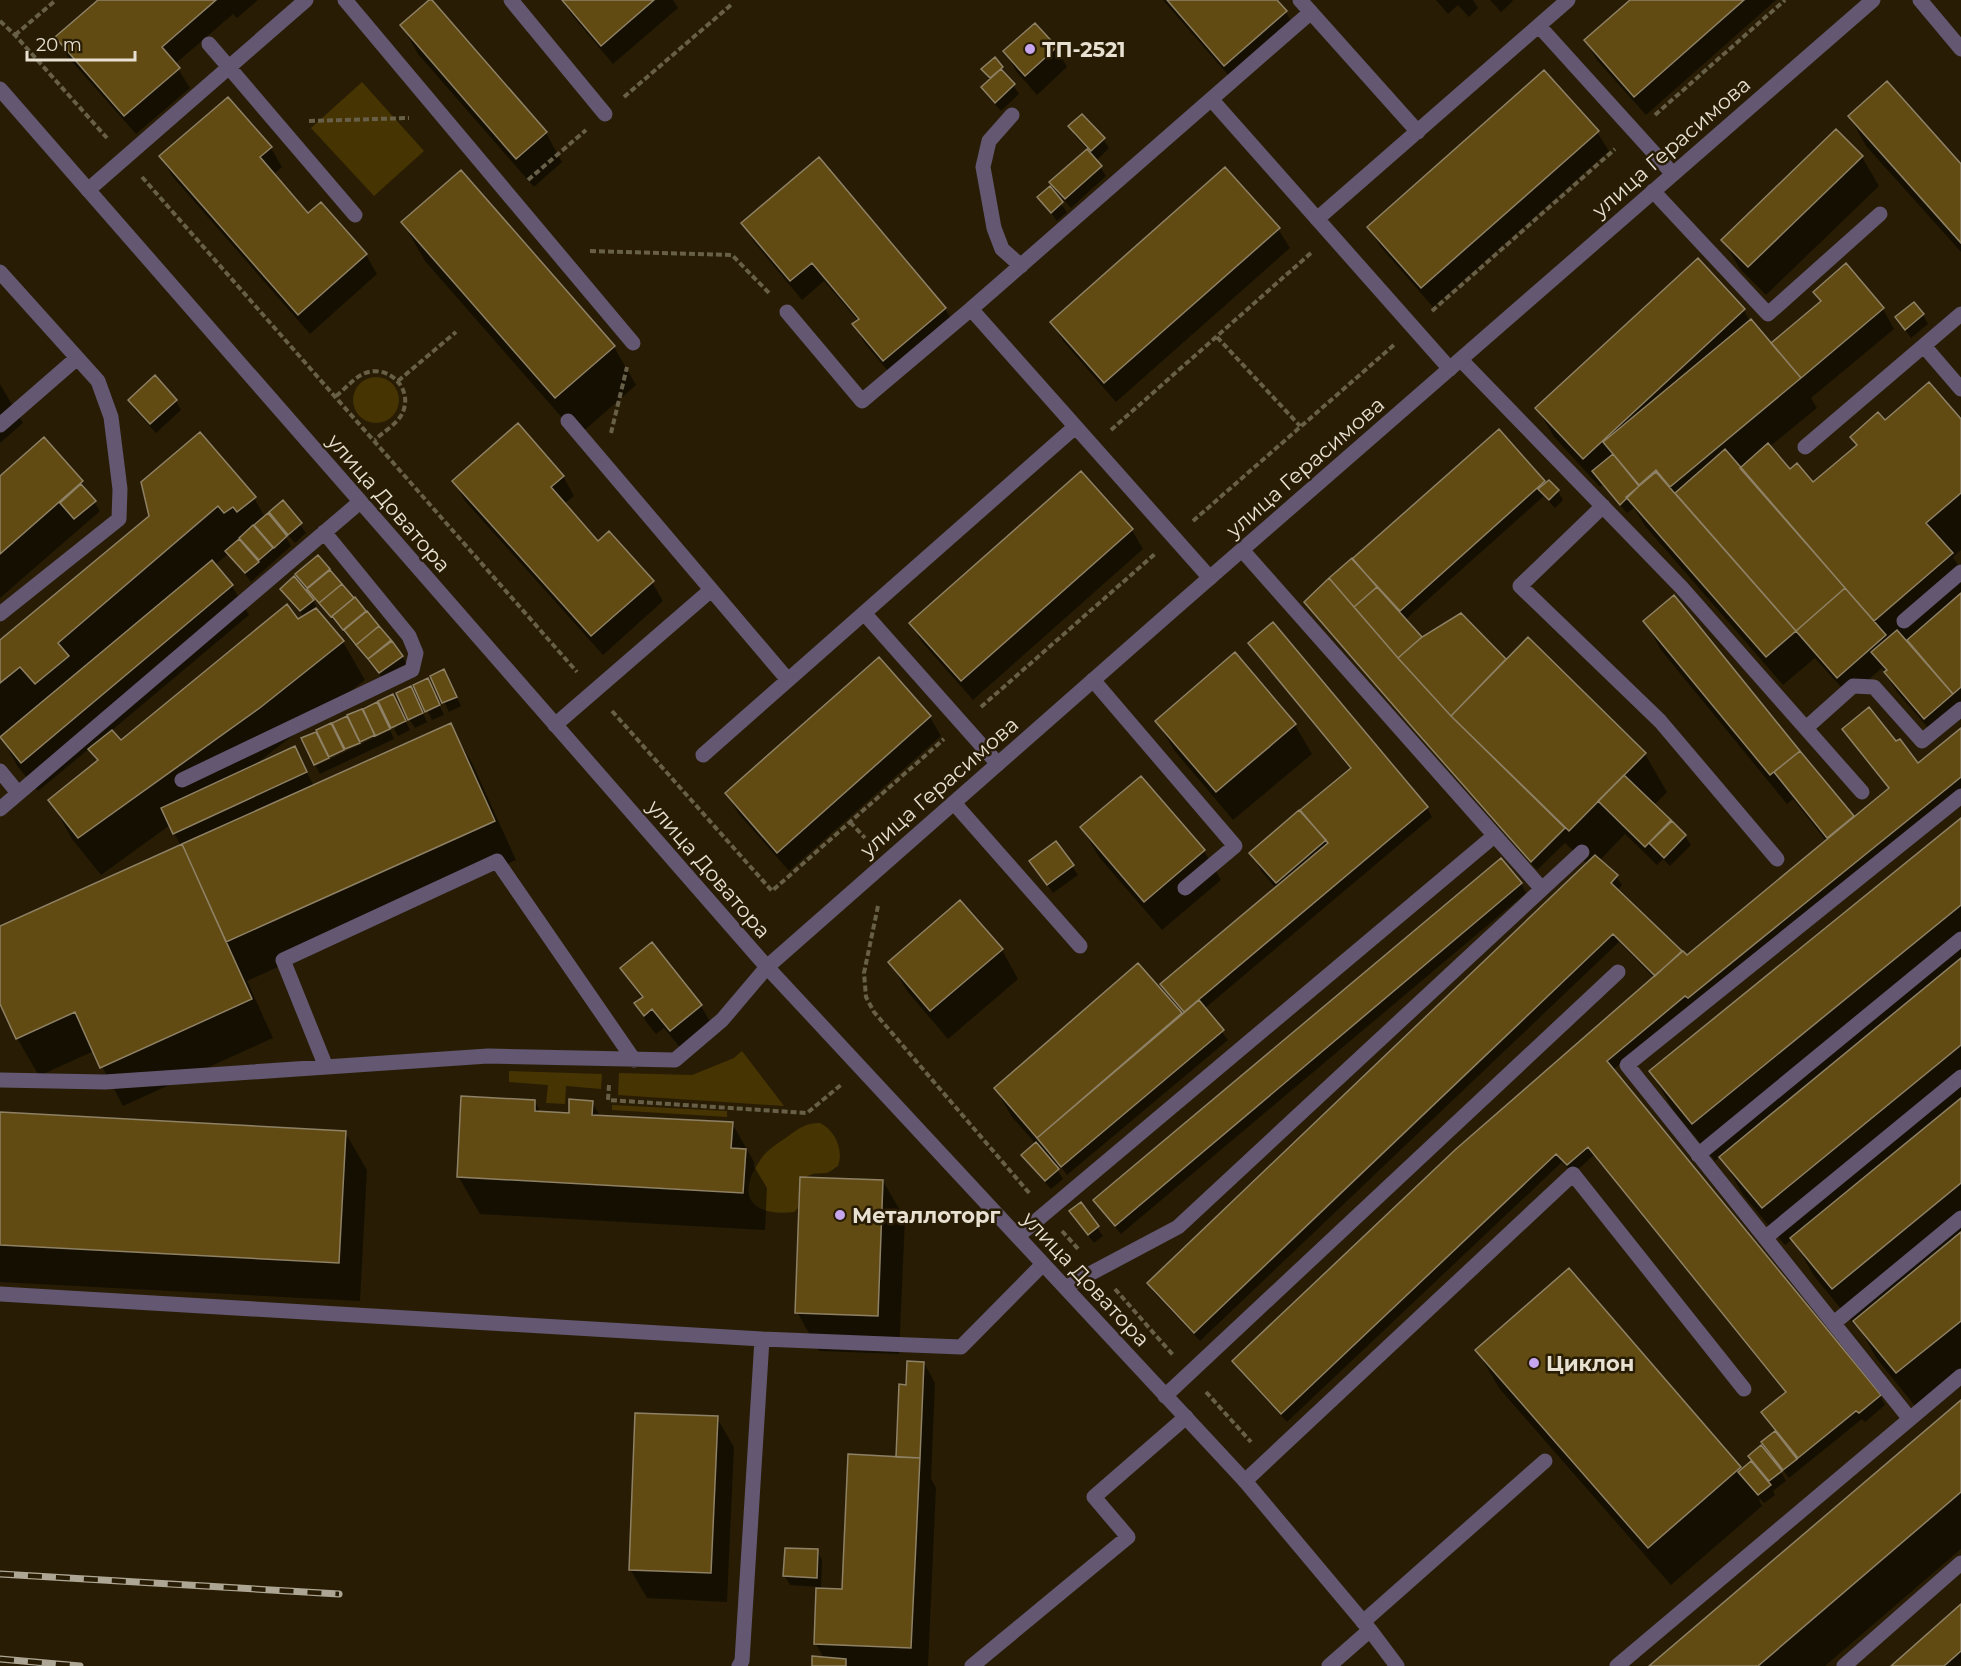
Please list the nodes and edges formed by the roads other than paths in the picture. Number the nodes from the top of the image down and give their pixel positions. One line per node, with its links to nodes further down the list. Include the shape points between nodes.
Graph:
1 (306, 0): 12 (street)
2 (345, 0): 29 (street)
3 (511, 0): 15 (street)
4 (1300, 0): 8 (street)
5 (1568, 0): 9 (street)
6 (1873, 0): 18 (street, улица Герасимова)
7 (1920, 0): 11 (street)
8 (1311, 12): 14 (street); 17 (street)
9 (1539, 26): 17 (street); 18 (street)
10 (209, 44): 12 (street)
11 (1961, 49)
12 (228, 67): 19 (street); 22 (street)
13 (0, 89): 19 (street, улица Доватора)
14 (1211, 99): 23 (street); 24 (street)
15 (605, 114)
16 (1012, 115): 24 (street, via 989,141 983,167 994,228 1002,249)
17 (1418, 132): 23 (street)
18 (1673, 174): 20 (street, улица Герасимова)
19 (88, 190): 38 (street, улица Доватора)
20 (1653, 191): 21 (street, via 1768,314); 32 (street, улица Герасимова)
21 (1880, 214)
22 (355, 216)
23 (1317, 219): 32 (street, via 1413,328)
24 (1021, 266): 26 (street)
25 (0, 272): 31 (street)
26 (971, 309): 27 (street, via 862,401); 36 (street)
27 (787, 312)
28 (1961, 314): 30 (street)
29 (633, 343)
30 (1924, 346): 33 (street); 37 (street)
31 (77, 358): 35 (street); 46 (street, via 98,381 111,417 120,489 118,519)
32 (1455, 364): 39 (street); 41 (street, улица Герасимова)
33 (1961, 389)
34 (567, 422): 44 (street)
35 (0, 425)
36 (1075, 427): 43 (street); 45 (street)
37 (1805, 447)
38 (360, 502): 40 (street); 51 (street, улица Доватора)
39 (1603, 506): 52 (street, via 1681,586); 64 (street, via 1520,586 1660,722)
40 (324, 532): 56 (street, via 409,636 416,653 412,670); 58 (street)
41 (1242, 550): 43 (street, улица Герасимова); 62 (street)
42 (1961, 572): 47 (street)
43 (1210, 578): 49 (street, улица Герасимова)
44 (711, 590): 48 (street); 51 (street)
45 (864, 613): 48 (street); 54 (street)
46 (0, 614)
47 (1904, 621)
48 (788, 680): 53 (street)
49 (1093, 680): 54 (street, улица Герасимова); 65 (street, via 1235,846)
50 (1961, 709): 52 (street, via 1922,741 1874,687 1853,686)
51 (555, 724): 69 (street, улица Доватора)
52 (1806, 728): 57 (street)
53 (703, 755)
54 (998, 764): 60 (street, улица Герасимова)
55 (0, 771): 58 (street)
56 (182, 780)
57 (1862, 792)
58 (18, 793): 61 (street)
59 (1961, 796): 75 (street, via 1627,1065)
60 (954, 802): 68 (street); 69 (street, улица Герасимова)
61 (0, 808)
62 (1494, 836): 66 (street); 77 (street)
63 (1582, 852): 66 (street)
64 (1777, 859)
65 (1185, 888)
66 (1542, 889): 80 (street, via 1178,1227)
67 (1961, 939): 75 (street)
68 (1080, 946)
69 (767, 967): 71 (street, улица Герасимова, via 722,1020 675,1060); 77 (street, улица Доватора)
70 (1618, 972): 86 (street)
71 (634, 1059): 72 (street, улица Герасимова, via 488,1056); 72 (street, via 497,861 283,960)
72 (326, 1067): 74 (street, улица Герасимова, via 105,1082)
73 (1961, 1077): 78 (street)
74 (0, 1080)
75 (1698, 1155): 78 (street)
76 (1961, 1218): 82 (street)
77 (1018, 1236): 79 (street, улица Доватора)
78 (1765, 1238): 82 (street)
79 (1043, 1264): 80 (street, улица Доватора); 83 (street, via 961,1347)
80 (1065, 1287): 86 (street, улица Доватора)
81 (0, 1294): 83 (street)
82 (1834, 1323): 88 (street)
83 (762, 1339): 93 (street)
84 (1961, 1377): 88 (street)
85 (1744, 1389): 90 (street, via 1573,1174)
86 (1165, 1396): 87 (street, улица Доватора)
87 (1186, 1417): 90 (street, улица Доватора); 94 (street, via 1094,1497 1128,1537)
88 (1910, 1419): 97 (street)
89 (1545, 1461): 92 (street)
90 (1245, 1481): 92 (street, улица Доватора)
91 (1961, 1563): 98 (street)
92 (1366, 1626): 95 (street); 96 (street, улица Доватора)
93 (739, 1666)
94 (972, 1666)
95 (1329, 1666)
96 (1397, 1666)
97 (1617, 1666)
98 (1844, 1666)

